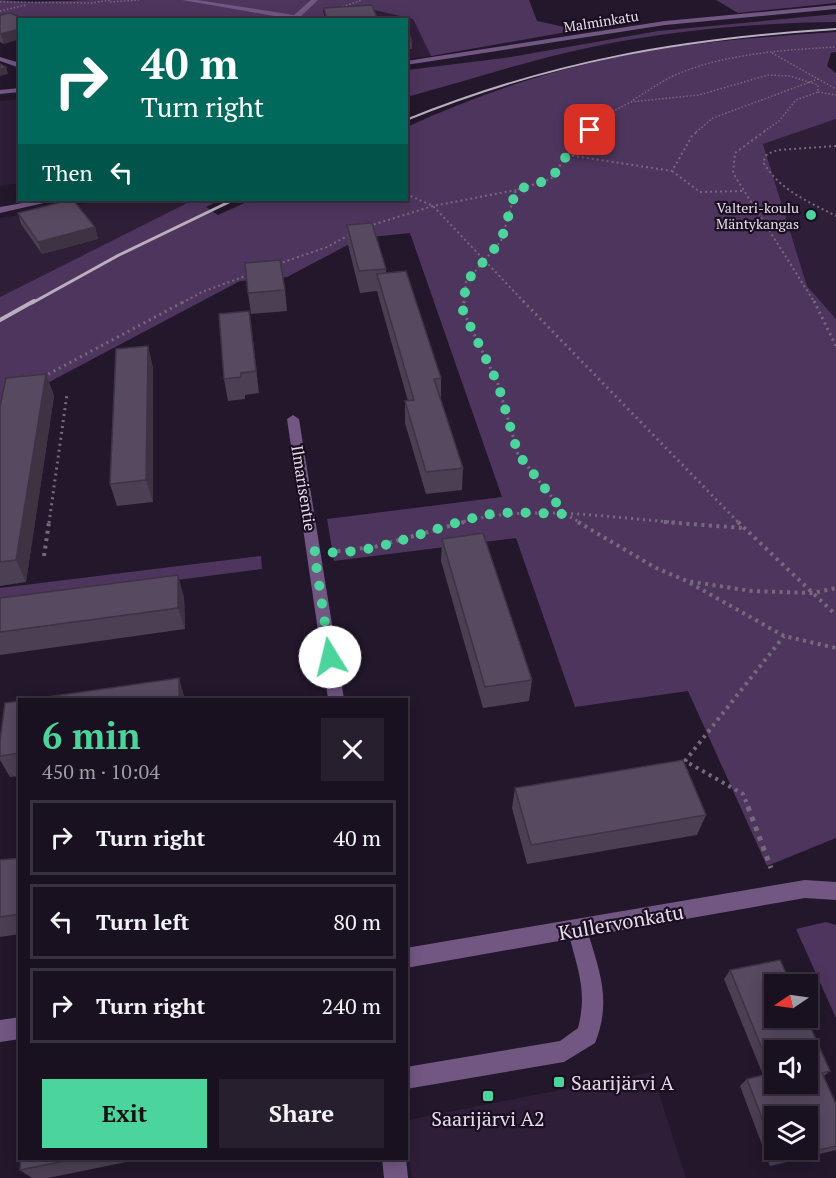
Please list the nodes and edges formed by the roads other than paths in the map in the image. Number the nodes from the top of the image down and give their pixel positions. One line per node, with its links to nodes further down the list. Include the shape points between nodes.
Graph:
1 (185, 0): 4 (street)
2 (315, 0): 4 (street)
3 (836, 7): 6 (street, Malminkatu, via 655,25)
4 (294, 18)
5 (0, 59): 7 (street)
6 (408, 63)
7 (18, 65)
8 (18, 90): 9 (street)
9 (0, 92)
10 (47, 201): 11 (street)
11 (0, 210)
12 (293, 419): 13 (street, Ilmarisentie)
13 (336, 698)
14 (836, 891): 15 (street, Kullervonkatu, via 806,889)
15 (577, 930): 16 (street, Kullervonkatu); 19 (street, via 592,981 594,1007 587,1035 564,1052)
16 (408, 958)
17 (18, 1028): 18 (street)
18 (0, 1031)
19 (408, 1078)
20 (394, 1160): 21 (street)
21 (396, 1178)

